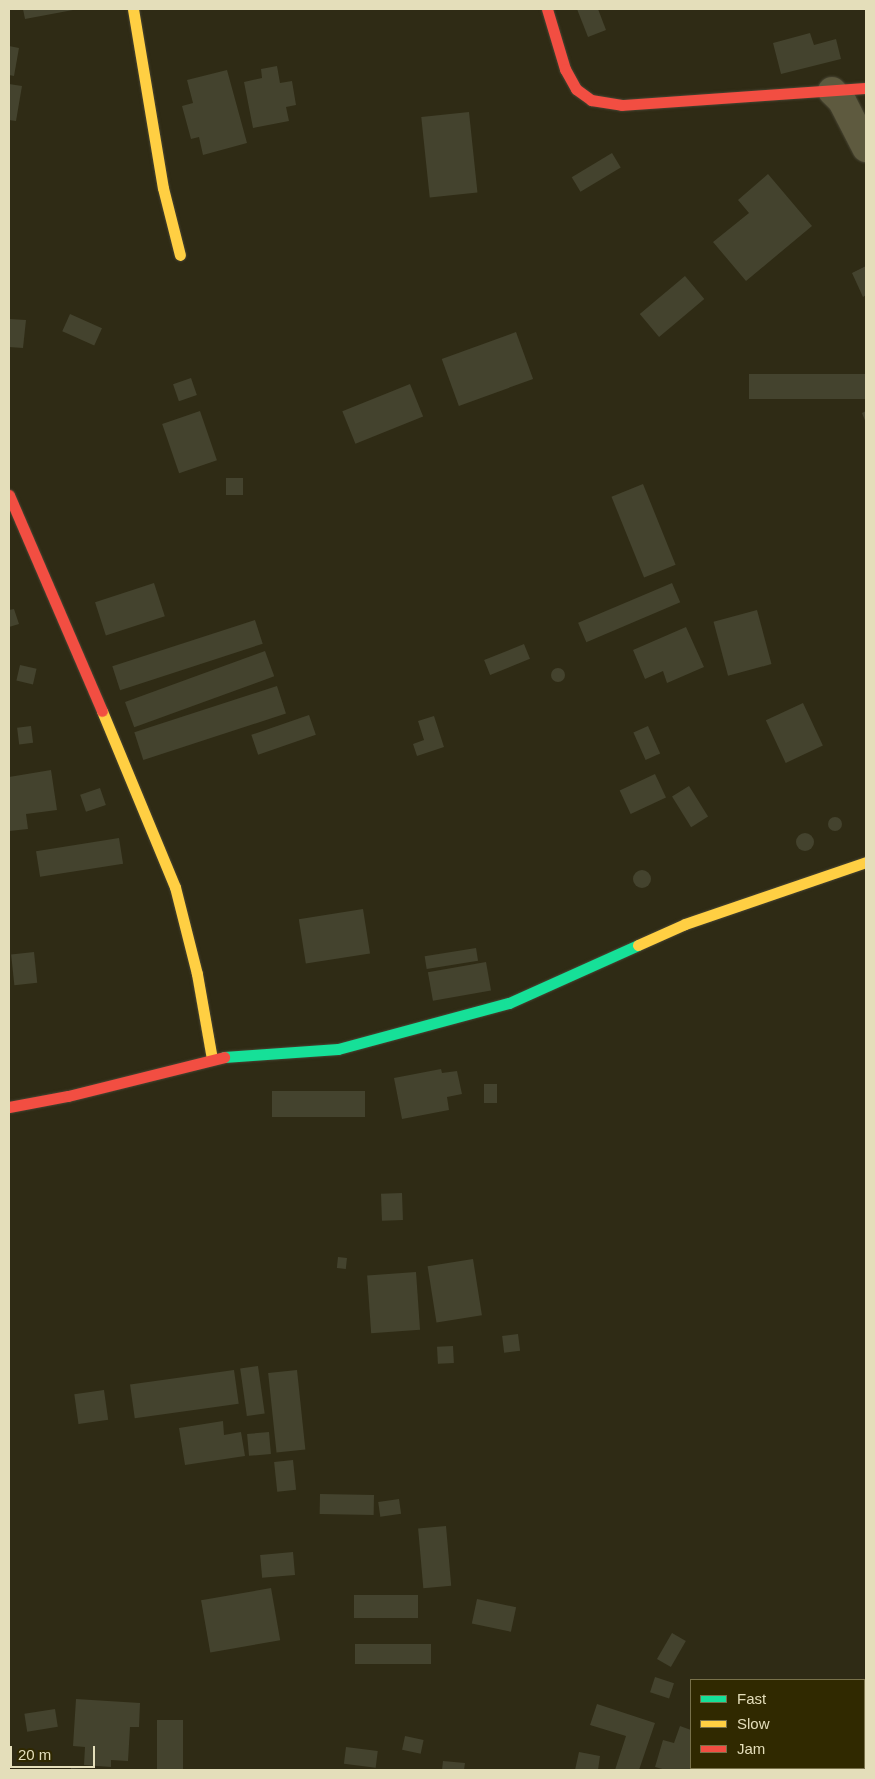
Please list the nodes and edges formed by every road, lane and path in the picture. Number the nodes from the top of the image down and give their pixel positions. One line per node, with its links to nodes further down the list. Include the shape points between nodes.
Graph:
1 (133, 9): 6 (street, via 163,188)
2 (543, 10): 4 (street, via 565,69 576,89 591,100 622,105 704,102 818,89)
3 (866, 88): 4 (street)
4 (832, 91): 5 (street, via 842,102)
5 (866, 148)
6 (180, 255)
7 (9, 496): 9 (street, via 47,577 175,887 197,974)
8 (866, 862): 9 (street, via 685,924 509,1003 338,1049 234,1054)
9 (212, 1059): 10 (street, via 68,1096)
10 (9, 1107)

